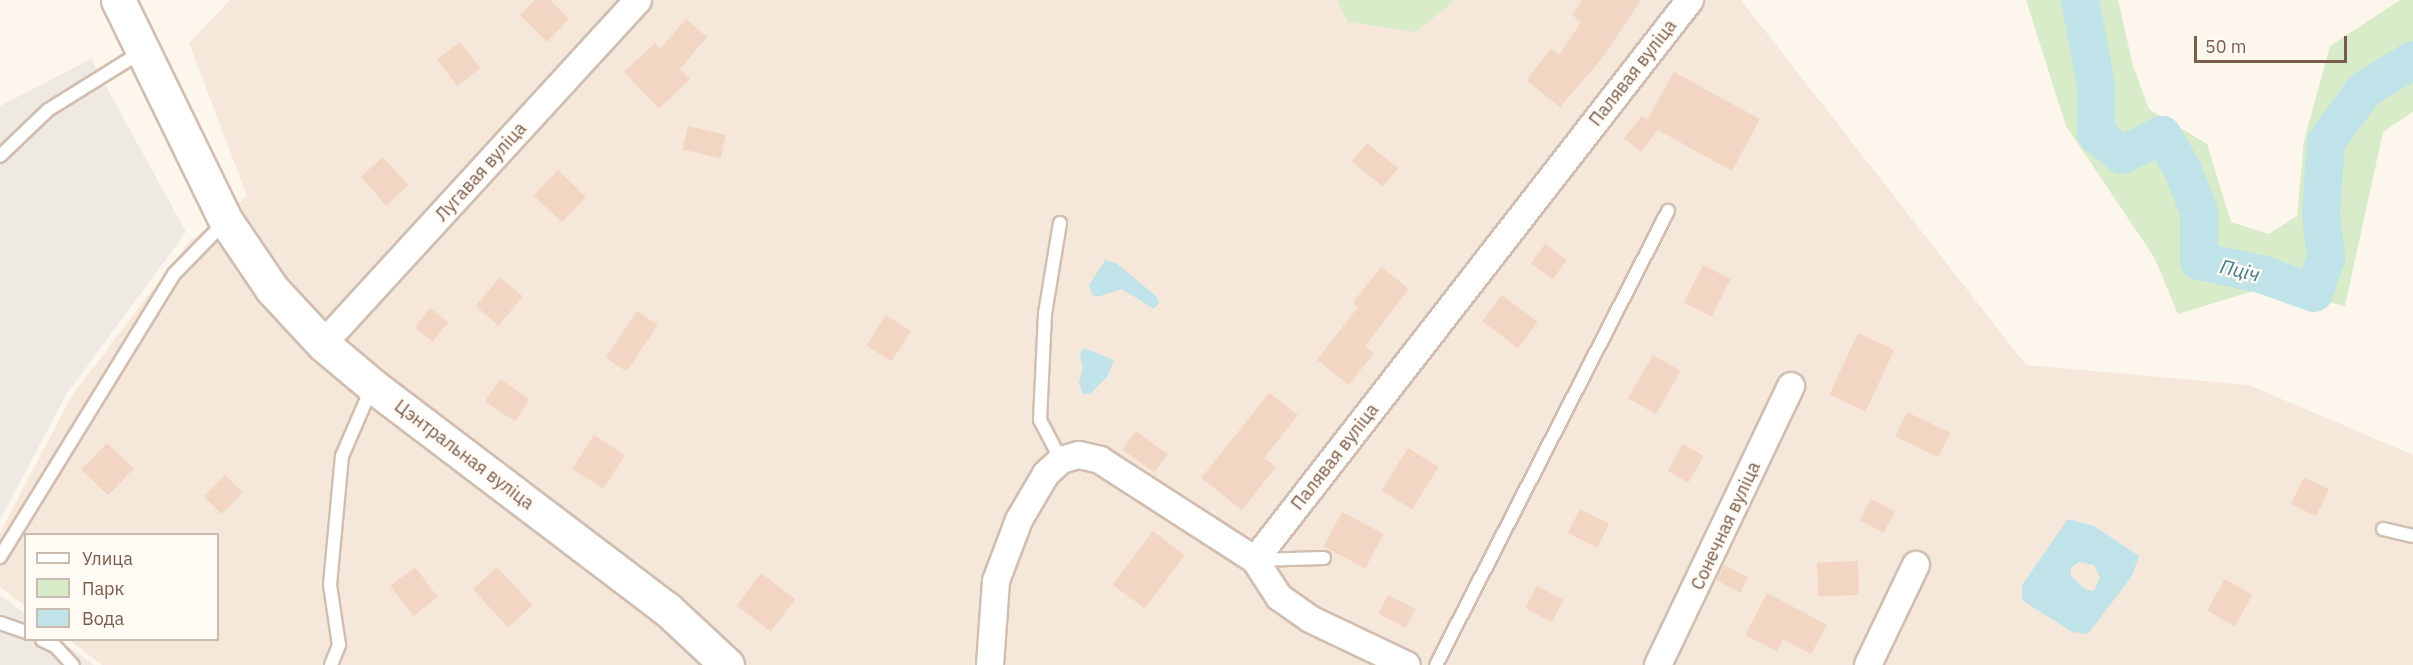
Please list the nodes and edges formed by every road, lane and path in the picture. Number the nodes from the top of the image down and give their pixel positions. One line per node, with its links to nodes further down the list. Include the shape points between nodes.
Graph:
1 (118, 0): 4 (main road, Цэнтральная вуліца)
2 (638, 0): 9 (street, Лугавая вуліца)
3 (1690, 0): 17 (street, Палявая вуліца)
4 (142, 51): 5 (lane, via 48,110); 7 (main road, Цэнтральная вуліца)
5 (0, 156)
6 (1668, 212): 27 (lane)
7 (225, 221): 9 (main road, Цэнтральная вуліца, via 272,289); 15 (lane, via 174,274)
8 (1060, 224): 12 (lane, via 1046,314 1040,420)
9 (323, 344): 10 (main road, Цэнтральная вуліца)
10 (373, 386): 23 (lane, via 342,456 330,585 339,645); 24 (main road, Цэнтральная вуліца, via 667,609)
11 (1791, 386): 28 (street, Сонечная вуліца)
12 (1061, 460): 17 (street, via 1079,455 1100,460); 25 (street, via 1046,474 1018,520 996,580)
13 (2383, 529): 14 (lane)
14 (2413, 536)
15 (0, 557)
16 (1324, 558): 17 (lane)
17 (1255, 560): 26 (street, via 1279,597 1310,619)
18 (1916, 565): 29 (street)
19 (0, 623): 20 (lane)
20 (24, 631)
21 (46, 641): 22 (lane)
22 (73, 665)
23 (331, 665)
24 (727, 665)
25 (990, 665)
26 (1407, 665)
27 (1436, 665)
28 (1658, 665)
29 (1868, 665)

